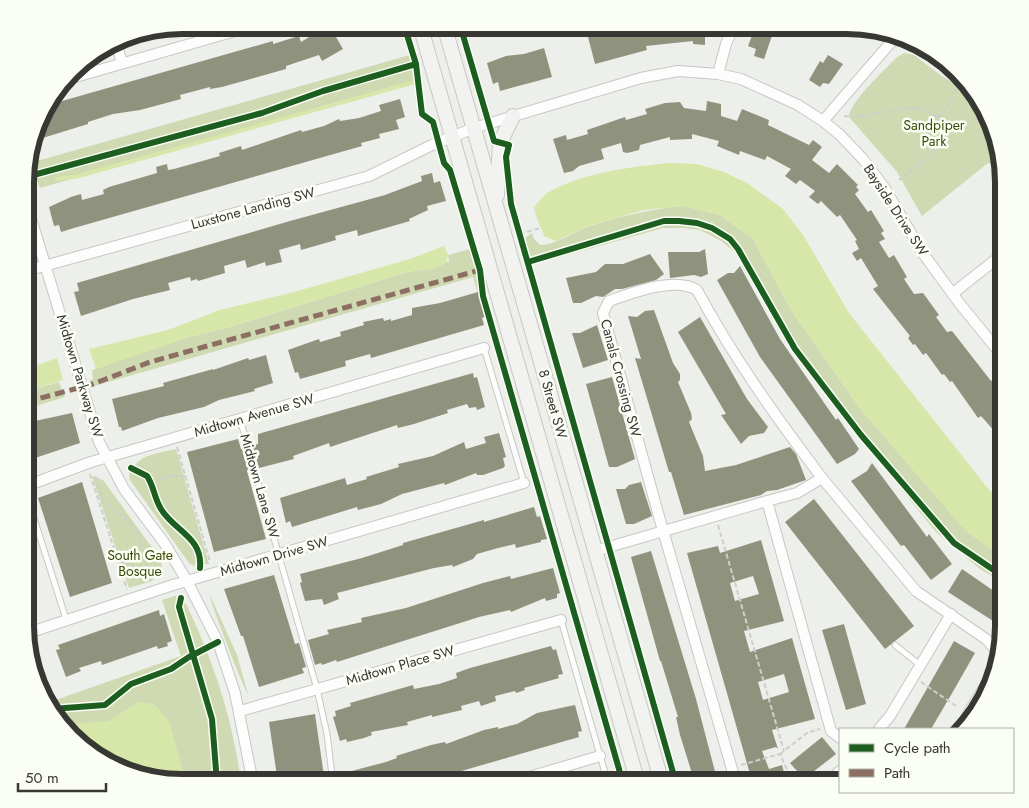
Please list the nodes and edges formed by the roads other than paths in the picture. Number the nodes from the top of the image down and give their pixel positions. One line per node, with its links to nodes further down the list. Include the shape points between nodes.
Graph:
1 (224, 34): 7 (street)
2 (423, 34): 13 (main road, 8 Street SW)
3 (447, 34): 12 (main road, 8 Street SW)
4 (730, 34): 8 (street)
5 (892, 41): 11 (street)
6 (118, 48): 7 (street)
7 (122, 63): 9 (street)
8 (718, 74): 10 (street, Bayside Drive SW, via 678,71 641,78); 11 (street, Bayside Drive SW, via 741,79)
9 (79, 76)
10 (513, 116): 12 (street, Bayside Drive SW); 14 (main road, via 500,143)
11 (823, 121): 19 (street, Bayside Drive SW, via 863,159 884,187 922,252)
12 (474, 128): 13 (street, Luxstone Landing SW); 14 (main road, 8 Street SW)
13 (452, 136): 17 (street, Luxstone Landing SW, via 369,176); 49 (main road, 8 Street SW)
14 (496, 208): 30 (main road, 8 Street SW)
15 (34, 226): 17 (street, Midtown Parkway SW)
16 (995, 260): 19 (street)
17 (47, 264): 18 (street, Luxstone Landing SW); 23 (street, Midtown Parkway SW, via 84,397)
18 (34, 268)
19 (952, 294): 20 (street, Bayside Drive SW)
20 (995, 347)
21 (484, 348): 22 (street, Midtown Avenue SW); 26 (lane)
22 (240, 419): 23 (street, Midtown Avenue SW); 31 (lane, Midtown Lane SW)
23 (108, 457): 25 (street, Midtown Avenue SW); 32 (street, Midtown Parkway SW, via 124,489 165,544)
24 (822, 478): 27 (street, via 797,493); 29 (street, Canals Crossing SW, via 764,401 696,290 689,285 646,288 609,301 603,313); 33 (street, Canals Crossing SW, via 916,591)
25 (34, 483)
26 (524, 483): 31 (street, Midtown Drive SW)
27 (767, 502): 29 (street); 43 (street, via 831,731)
28 (34, 518): 34 (lane)
29 (663, 531): 30 (street); 51 (street, Canals Crossing SW)
30 (595, 550): 50 (main road, 8 Street SW)
31 (280, 554): 32 (street, Midtown Drive SW); 40 (lane, Midtown Lane SW)
32 (187, 581): 34 (street, Midtown Drive SW); 41 (street, Midtown Parkway SW, via 218,642)
33 (951, 614): 38 (street, Canals Crossing SW, via 986,638); 39 (street)
34 (66, 619): 36 (street, Midtown Drive SW)
35 (561, 620): 40 (street, Midtown Place SW); 44 (lane)
36 (34, 631)
37 (895, 645): 39 (lane)
38 (993, 647)
39 (920, 665): 42 (street)
40 (317, 689): 41 (street, Midtown Place SW); 46 (lane, Midtown Lane SW, via 328,734)
41 (240, 711): 45 (street, Midtown Parkway SW)
42 (880, 728)
43 (839, 737)
44 (600, 756): 47 (street); 48 (lane)
45 (251, 774)
46 (332, 774)
47 (539, 774)
48 (605, 774)
49 (635, 774)
50 (659, 774)
51 (733, 774)

